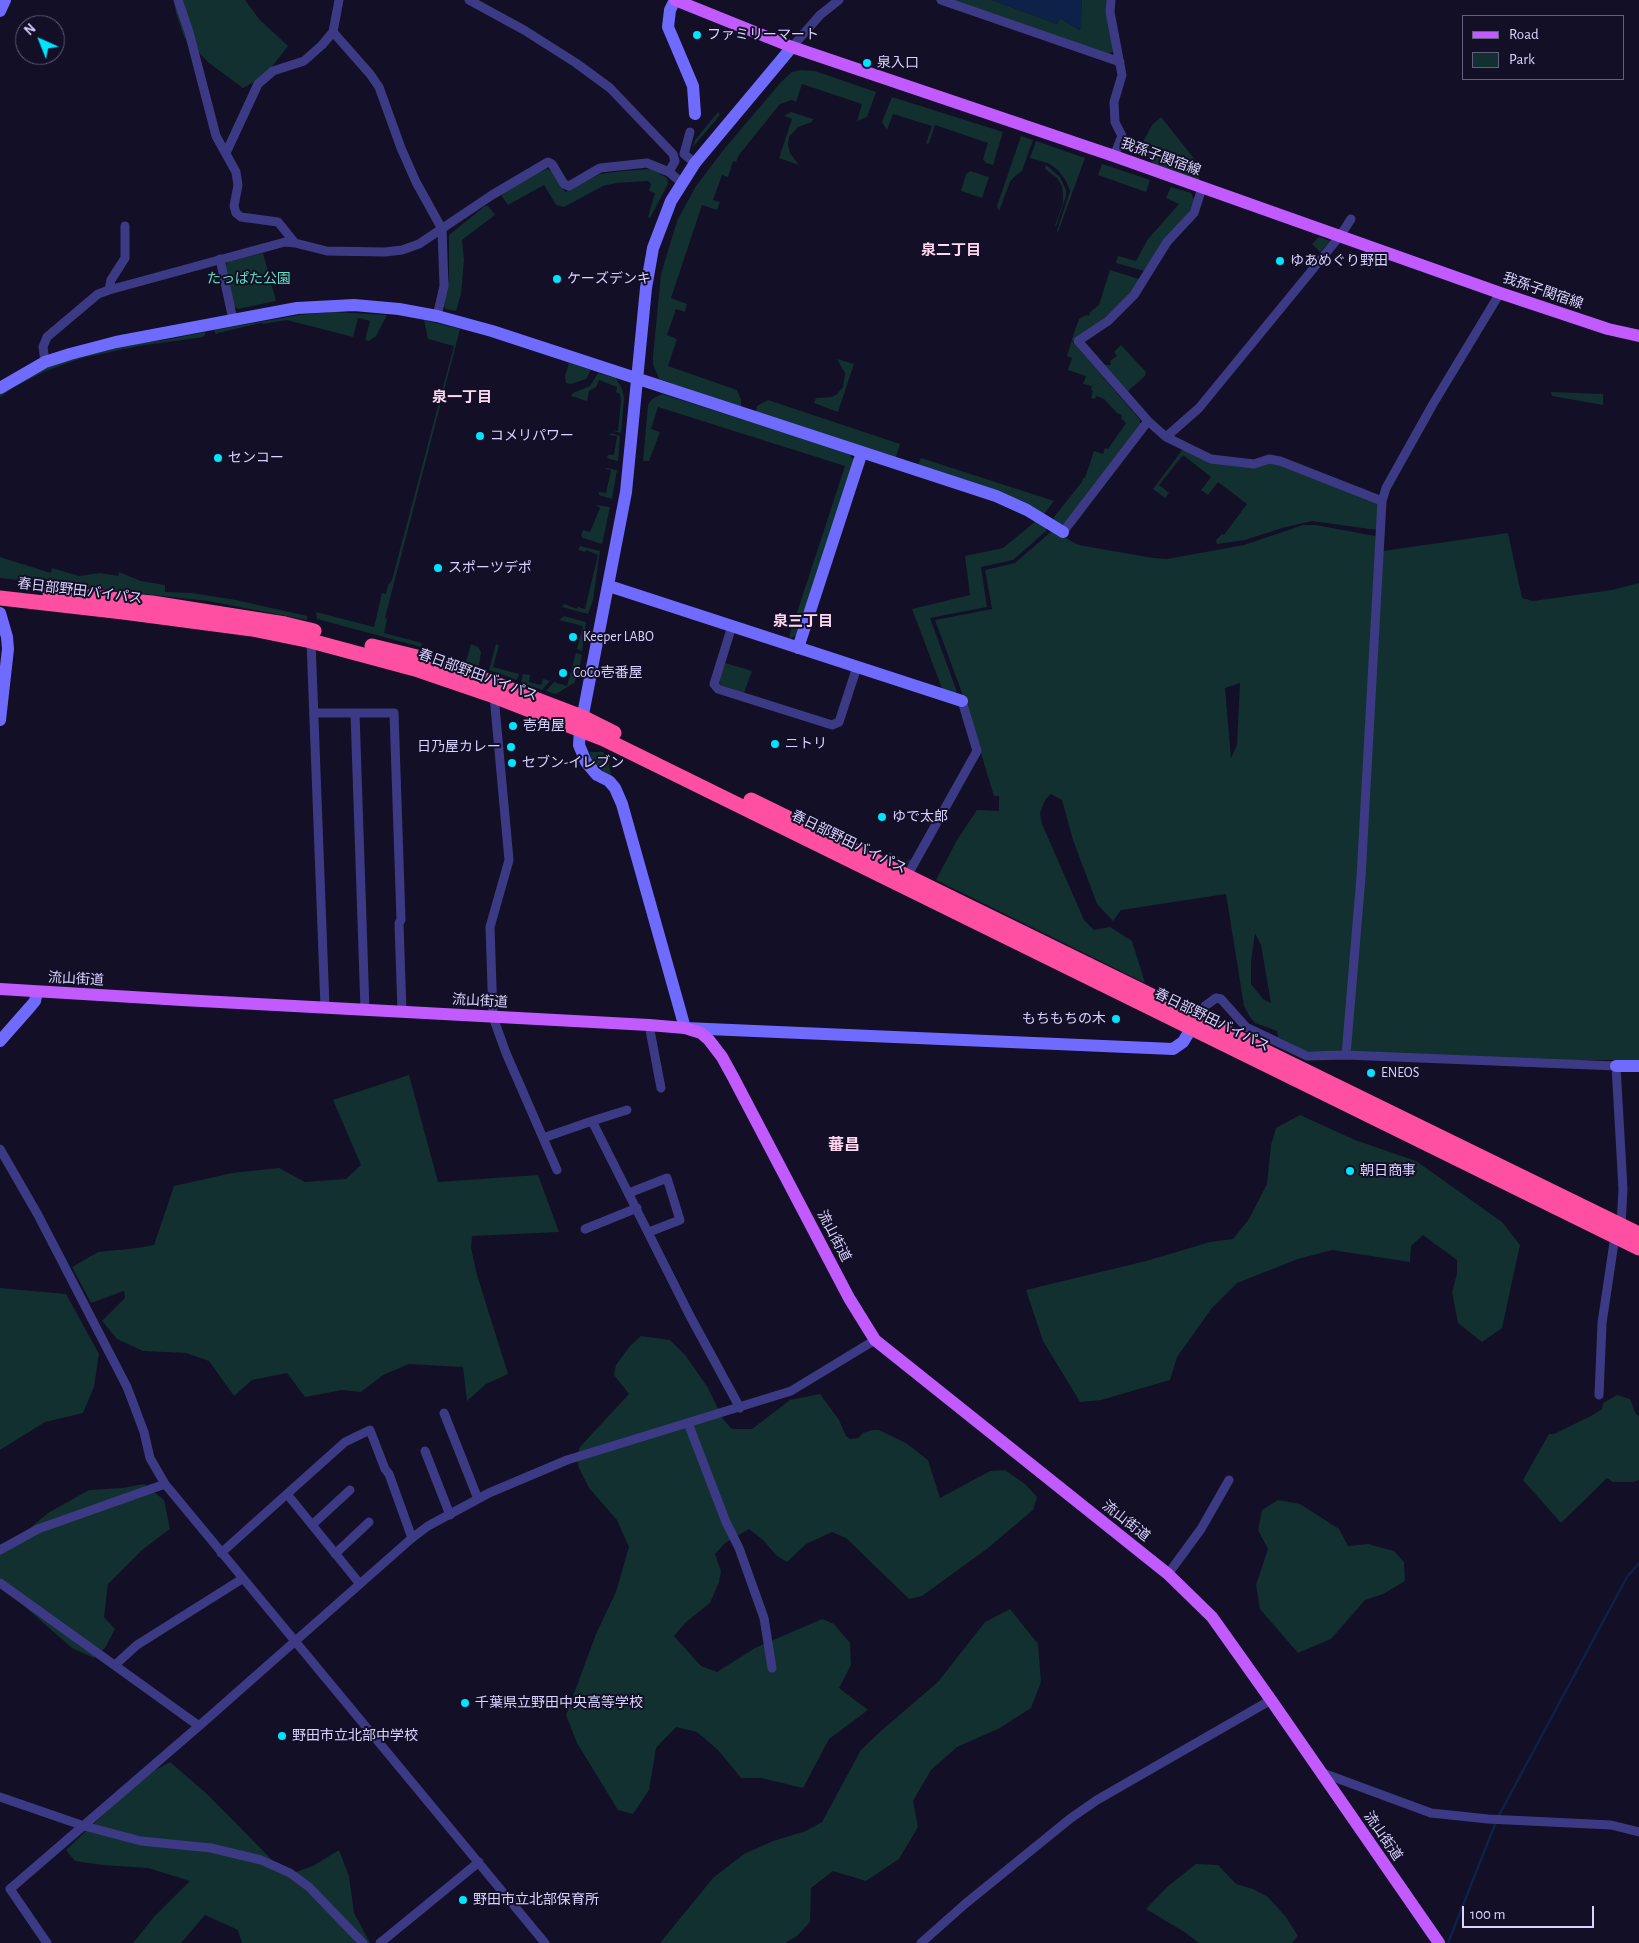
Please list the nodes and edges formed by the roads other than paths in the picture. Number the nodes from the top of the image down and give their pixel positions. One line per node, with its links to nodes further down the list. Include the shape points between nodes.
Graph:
1 (5, 0): 9 (street)
2 (178, 0): 15 (street, via 216,136)
3 (338, 0): 10 (street)
4 (469, 0): 18 (street, via 524,30 610,88 673,154 675,161)
5 (675, 0): 11 (main road, 我孫子関宿線); 13 (street, via 668,27 693,86)
6 (839, 0): 11 (street, via 820,15)
7 (941, 0): 12 (street)
8 (1111, 0): 12 (street, via 1110,12)
9 (0, 11)
10 (333, 32): 15 (street, via 310,57 273,71 258,84); 23 (street, via 379,87 416,182)
11 (792, 47): 16 (main road, 我孫子関宿線); 17 (street)
12 (1120, 62): 16 (street, via 1122,75 1114,102 1115,122 1122,136)
13 (696, 114)
14 (690, 132): 17 (street, via 684,154)
15 (226, 153): 25 (street, via 236,172 236,213 241,217 278,222)
16 (1114, 156): 20 (main road, 我孫子関宿線)
17 (695, 163): 19 (street)
18 (669, 172): 19 (street); 23 (street, via 647,163 600,168 569,186 548,162)
19 (682, 183): 33 (street, via 662,221 652,255)
20 (1202, 188): 24 (main road, 我孫子関宿線); 35 (street, via 1194,213 1167,242 1134,295 1108,320 1078,341)
21 (1351, 219): 24 (street)
22 (125, 226): 27 (street, via 125,258 111,280)
23 (442, 229): 25 (street, via 419,244 385,252 327,251); 29 (street, via 444,286)
24 (1340, 236): 28 (main road, 我孫子関宿線); 36 (street, via 1199,408)
25 (295, 243): 26 (street, via 285,242)
26 (220, 259): 27 (street); 30 (street)
27 (109, 290): 32 (street, via 98,294 47,338 43,346)
28 (1500, 293): 31 (main road, 我孫子関宿線); 38 (street, via 1419,429)
29 (437, 316): 30 (street, via 399,309 334,305 283,310); 33 (street)
30 (233, 320): 32 (street, via 87,349)
31 (1639, 336)
32 (46, 362): 34 (street)
33 (637, 378): 37 (street); 40 (street, via 630,468)
34 (0, 388)
35 (1148, 421): 36 (street); 39 (street)
36 (1166, 437): 38 (street, via 1210,459 1254,464 1270,459)
37 (862, 452): 39 (street, via 1003,499); 46 (street)
38 (1382, 501): 65 (street, via 1361,877)
39 (1063, 532)
40 (608, 586): 44 (street); 53 (street)
41 (0, 588): 53 (highway, 春日部野田バイパス, via 152,603 285,624 417,657 503,686)
42 (0, 598): 45 (highway, 春日部野田バイパス, via 252,629)
43 (0, 613): 52 (street, via 8,649)
44 (732, 626): 46 (street); 47 (street, via 714,684 718,689 832,725 839,722)
45 (311, 641): 48 (highway, 春日部野田バイパス, via 415,668); 50 (street)
46 (798, 648): 47 (street)
47 (857, 667): 49 (street)
48 (494, 696): 53 (highway, 春日部野田バイパス); 60 (street, via 509,860 490,927)
49 (962, 702): 54 (street, via 977,751)
50 (315, 713): 51 (street); 57 (street)
51 (355, 713): 58 (street); 59 (street, via 394,713)
52 (0, 720)
53 (581, 724): 54 (highway, 春日部野田バイパス); 61 (highway, 春日部野田バイパス, via 620,746); 63 (street, via 579,745 586,762 615,788 622,804)
54 (907, 876): 61 (highway, 春日部野田バイパス)
55 (0, 989): 56 (main road, 流山街道)
56 (37, 992): 57 (main road, 流山街道); 64 (street, via 35,1001)
57 (325, 1008): 58 (main road, 流山街道)
58 (365, 1010): 59 (main road, 流山街道)
59 (402, 1012): 60 (main road, 流山街道)
60 (493, 1017): 62 (main road, 流山街道); 71 (street)
61 (1195, 1023): 63 (street, via 1183,1042 1174,1049); 65 (street, via 1205,1006 1221,998 1246,1026 1307,1056); 77 (highway, 春日部野田バイパス)
62 (649, 1025): 63 (main road, 流山街道); 68 (street)
63 (685, 1028): 81 (main road, 流山街道, via 701,1033 722,1057)
64 (0, 1041)
65 (1346, 1055): 66 (street)
66 (1616, 1066): 67 (street); 77 (street, via 1623,1189)
67 (1639, 1066)
68 (661, 1088)
69 (627, 1110): 70 (street)
70 (592, 1121): 71 (street); 74 (street)
71 (543, 1138): 73 (street)
72 (0, 1149): 88 (street, via 127,1387 150,1458)
73 (557, 1170)
74 (629, 1193): 75 (street); 78 (street, via 667,1178 680,1220)
75 (636, 1208): 76 (street); 78 (street)
76 (585, 1229)
77 (1618, 1231): 79 (highway, 春日部野田バイパス); 80 (highway, 春日部野田バイパス); 82 (street, via 1602,1323)
78 (649, 1232): 83 (street)
79 (1639, 1234)
80 (1639, 1248)
81 (875, 1340): 83 (street, via 791,1391); 99 (main road, 流山街道)
82 (1599, 1395)
83 (740, 1408): 85 (street)
84 (444, 1413): 91 (street)
85 (688, 1423): 91 (street, via 567,1460); 105 (street, via 764,1618)
86 (425, 1450): 92 (street)
87 (1229, 1480): 99 (street, via 1202,1529)
88 (165, 1484): 96 (street, via 38,1529); 97 (street)
89 (350, 1490): 94 (street)
90 (287, 1494): 94 (street); 95 (street, via 345,1442 370,1430); 97 (street)
91 (478, 1499): 92 (street)
92 (450, 1515): 95 (street)
93 (369, 1522): 98 (street)
94 (312, 1525): 98 (street)
95 (412, 1538): 102 (street)
96 (0, 1550)
97 (221, 1553): 100 (street)
98 (335, 1554): 102 (street)
99 (1168, 1574): 106 (main road, 流山街道, via 1212,1617)
100 (242, 1579): 103 (street); 104 (street, via 137,1645)
101 (0, 1583): 104 (street)
102 (360, 1584): 103 (street)
103 (295, 1641): 107 (street); 112 (street)
104 (114, 1665): 107 (street)
105 (772, 1668)
106 (1271, 1700): 108 (main road, 流山街道); 117 (street, via 1071,1818)
107 (199, 1726): 110 (street)
108 (1320, 1772): 111 (street, via 1431,1812 1488,1819 1612,1825); 118 (main road, 流山街道)
109 (0, 1797): 110 (street)
110 (84, 1826): 113 (street, via 10,1889); 114 (street, via 141,1840 211,1848 261,1860 290,1873 309,1887)
111 (1639, 1832)
112 (479, 1862): 115 (street); 116 (street)
113 (47, 1943)
114 (363, 1943)
115 (380, 1943)
116 (545, 1943)
117 (922, 1943)
118 (1439, 1943)

